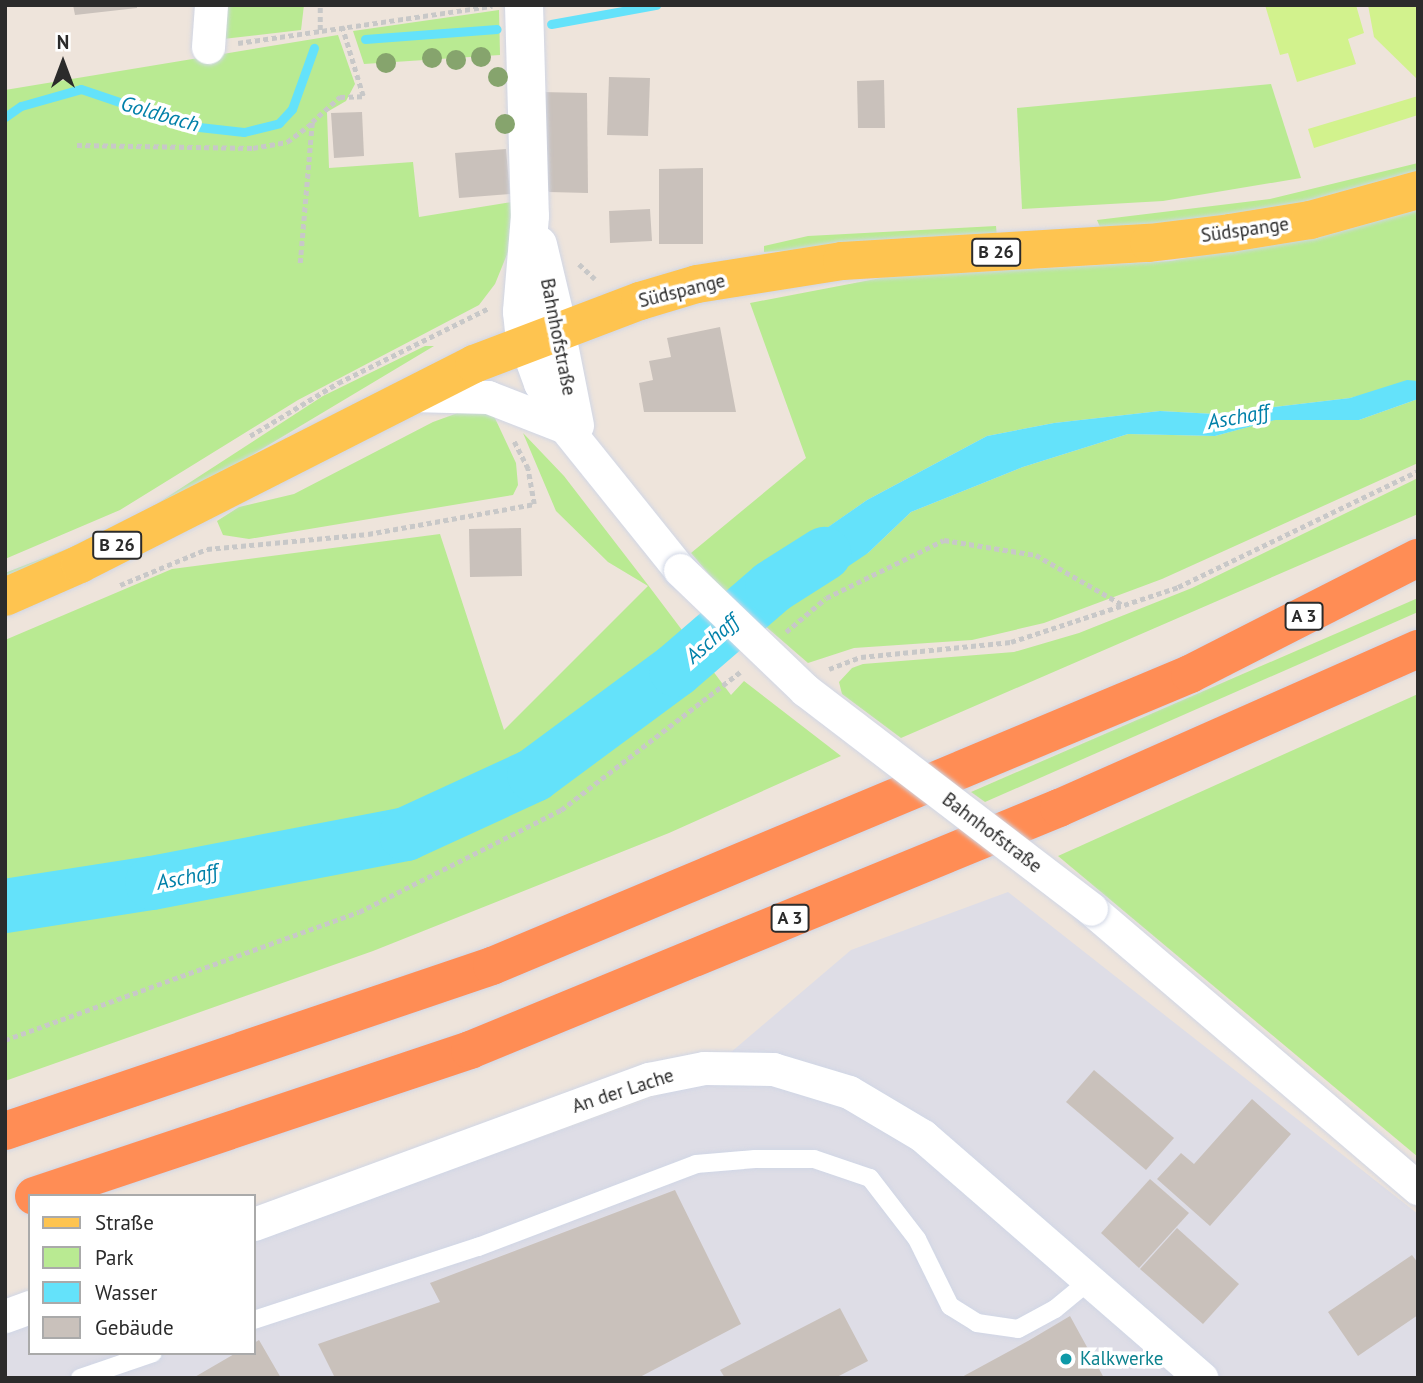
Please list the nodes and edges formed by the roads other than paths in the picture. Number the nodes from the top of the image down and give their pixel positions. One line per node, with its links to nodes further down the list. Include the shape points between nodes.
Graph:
1 (211, 5): 3 (street)
2 (524, 5): 5 (street, Bahnhofstraße)
3 (208, 47)
4 (1418, 190): 6 (main road, Südspange / B 26, via 1310,220 1149,243 842,261 723,280 640,300)
5 (530, 216): 6 (street, Bahnhofstraße); 6 (street, Bahnhofstraße, via 525,271)
6 (541, 335): 7 (main road, Südspange / B 26); 8 (street, Bahnhofstraße, via 540,383); 9 (street, Bahnhofstraße)
7 (411, 395): 8 (street, Bahnhofstraße, via 488,397); 11 (main road, Südspange / B 26, via 104,552)
8 (565, 427): 9 (street, Bahnhofstraße)
9 (590, 456): 14 (street, Bahnhofstraße, bridge, via 680,570 805,690 1091,909)
10 (1418, 558): 13 (highway, A 3, via 1190,674 492,966)
11 (5, 597)
12 (1418, 649): 15 (highway, A 3, via 1059,808 470,1050)
13 (5, 1131)
14 (1418, 1188)
15 (38, 1194)
16 (28, 1197): 17 (highway, A 3)
17 (5, 1205)
18 (256, 1223): 19 (street, An der Lache, via 649,1079 704,1068 773,1069 849,1092 923,1136)
19 (1089, 1281): 22 (lane, via 1055,1309 1018,1329 977,1323 950,1306 917,1239 870,1178 814,1159 755,1159 696,1164 478,1247); 25 (street, An der Lache)
20 (28, 1308): 21 (street)
21 (5, 1316)
22 (256, 1319)
23 (147, 1355): 24 (lane)
24 (80, 1378)
25 (1202, 1378)

